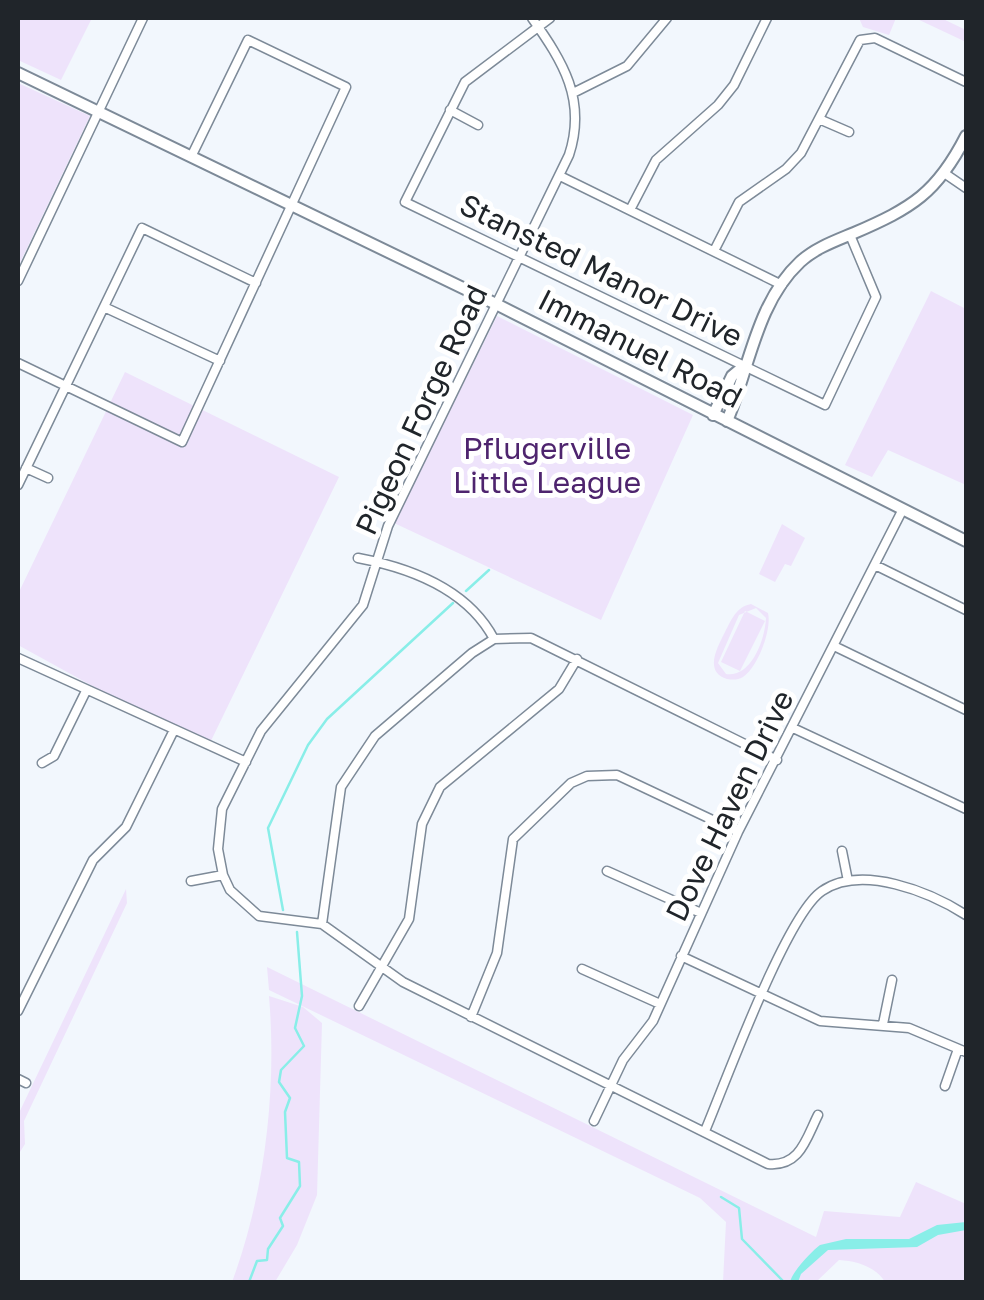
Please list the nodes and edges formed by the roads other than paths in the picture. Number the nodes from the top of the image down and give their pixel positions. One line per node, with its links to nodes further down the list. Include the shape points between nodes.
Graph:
1 (143, 18): 11 (street)
2 (532, 18): 6 (street)
3 (550, 18): 6 (street, Stansted Manor Drive)
4 (666, 18): 9 (street, via 626,66)
5 (766, 18): 21 (street, via 734,85 656,160)
6 (538, 26): 9 (street); 10 (street, Stansted Manor Drive, via 465,82)
7 (18, 73): 11 (street, Immanuel Road)
8 (966, 82): 12 (street, via 867,38 855,44)
9 (575, 92): 18 (street, Pigeon Forge Road, via 575,137)
10 (450, 110): 13 (street); 24 (street, Stansted Manor Drive, via 405,202)
11 (98, 112): 16 (street, Immanuel Road); 25 (street)
12 (819, 119): 14 (street); 23 (street, via 794,161 738,202)
13 (478, 125)
14 (849, 132)
15 (966, 136): 17 (street)
16 (191, 156): 20 (street, Immanuel Road); 20 (street, via 248,40 330,79 346,87)
17 (946, 174): 19 (street); 22 (street, via 919,201)
18 (560, 176): 21 (street); 24 (street, Pigeon Forge Road)
19 (966, 188)
20 (289, 204): 26 (street); 28 (street, Immanuel Road)
21 (630, 210): 23 (street)
22 (850, 234): 27 (street, via 810,254); 32 (street, Stansted Manor Drive, via 876,297 825,406)
23 (714, 250): 27 (street)
24 (520, 256): 28 (street, Pigeon Forge Road); 32 (street, Stansted Manor Drive)
25 (18, 281)
26 (256, 283): 29 (street, via 142,228); 30 (street)
27 (782, 285): 32 (street)
28 (496, 304): 34 (street, Immanuel Road); 42 (street, Pigeon Forge Road, via 388,526)
29 (104, 308): 30 (street); 33 (street)
30 (220, 361): 33 (street, via 182,442)
31 (18, 364): 33 (street)
32 (744, 366): 34 (street); 35 (street)
33 (65, 388): 36 (street)
34 (713, 415): 35 (street, Immanuel Road)
35 (727, 422): 39 (street, Immanuel Road)
36 (26, 468): 37 (street); 38 (street)
37 (48, 478)
38 (18, 485)
39 (903, 509): 40 (street, Immanuel Road); 43 (street, Dove Haven Drive)
40 (966, 541)
41 (358, 558): 42 (street)
42 (378, 562): 45 (street, via 468,601); 50 (street, Pigeon Forge Road, via 364,605)
43 (876, 566): 44 (street); 46 (street, Dove Haven Drive)
44 (966, 610)
45 (494, 640): 49 (street, via 531,638); 67 (street, via 395,714 352,768 336,806)
46 (834, 646): 52 (street); 53 (street, Dove Haven Drive)
47 (308, 655): 50 (street)
48 (18, 658): 51 (street)
49 (577, 659): 55 (street); 69 (street, via 559,689 440,786 422,824 409,920)
50 (318, 662): 56 (street, Pigeon Forge Road, via 261,730)
51 (86, 690): 54 (street); 57 (street, via 54,756)
52 (966, 710)
53 (793, 728): 55 (street, Dove Haven Drive); 58 (street)
54 (174, 730): 56 (street); 75 (street, via 126,826 94,860)
55 (777, 760): 59 (street, Dove Haven Drive)
56 (246, 762): 62 (street, Pigeon Forge Road, via 222,809)
57 (42, 763)
58 (966, 809)
59 (738, 832): 65 (street, Dove Haven Drive); 76 (street, via 617,775 572,783 512,839 492,974)
60 (842, 851): 63 (street)
61 (607, 871): 65 (street)
62 (222, 875): 64 (street); 67 (street, via 259,916)
63 (848, 881): 66 (street, via 922,892); 72 (street, via 810,902)
64 (192, 882)
65 (701, 913): 68 (street, Dove Haven Drive)
66 (966, 915)
67 (322, 924): 69 (street)
68 (681, 956): 72 (street); 73 (street, Dove Haven Drive)
69 (381, 968): 74 (street); 76 (street)
70 (582, 969): 73 (street)
71 (892, 980): 77 (street)
72 (762, 997): 77 (street, via 820,1021); 83 (street)
73 (660, 1004): 79 (street, Dove Haven Drive)
74 (358, 1006)
75 (18, 1011)
76 (471, 1016): 79 (street)
77 (883, 1024): 78 (street)
78 (962, 1051): 80 (street)
79 (612, 1084): 82 (street, Dove Haven Drive); 83 (street)
80 (945, 1086)
81 (818, 1115): 83 (street, via 786,1164 768,1164)
82 (594, 1121)
83 (704, 1131)

